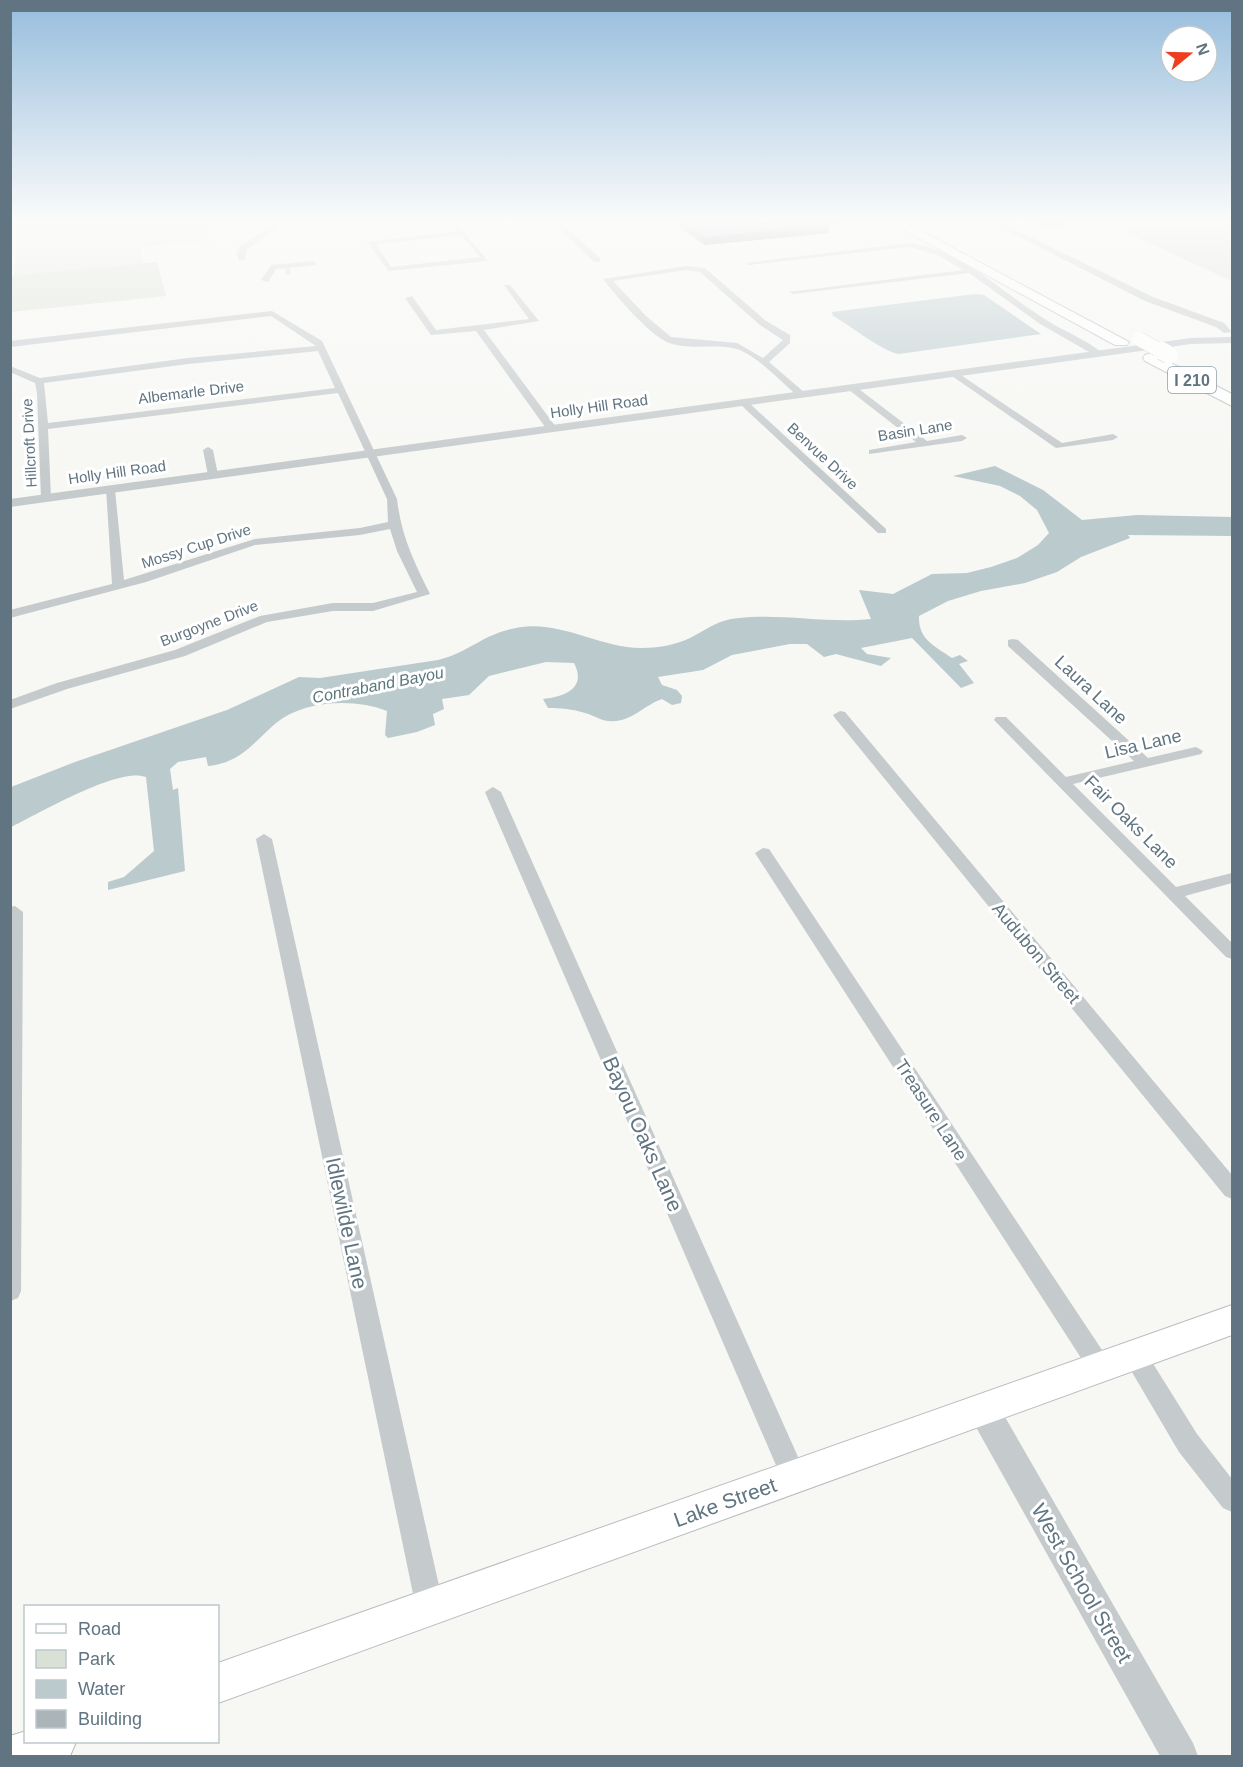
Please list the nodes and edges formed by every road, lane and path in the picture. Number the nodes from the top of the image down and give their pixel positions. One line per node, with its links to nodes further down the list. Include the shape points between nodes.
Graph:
1 (414, 305): 9 (street, via 434,333)
2 (522, 305): 9 (street, via 535,321)
3 (633, 305): 14 (street, via 668,339 687,344 737,346)
4 (744, 305): 14 (street, via 787,337)
5 (1020, 305): 13 (street)
6 (1052, 305): 22 (highway, I 210)
7 (1075, 305): 19 (highway, I 210, bridge)
8 (1165, 305): 10 (street)
9 (478, 328): 25 (street)
10 (1231, 332): 13 (street, Holly Hill Road)
11 (10, 344): 12 (street, via 272,313 311,334)
12 (321, 348): 17 (street); 20 (street)
13 (1099, 354): 16 (street, Holly Hill Road)
14 (765, 362): 21 (street)
15 (10, 369): 17 (street, Hillcroft Drive)
16 (955, 374): 18 (street, Holly Hill Road); 26 (street, via 1060,446)
17 (39, 381): 24 (street, Hillcroft Drive)
18 (852, 388): 21 (street, Holly Hill Road); 28 (street)
19 (1233, 388)
20 (341, 390): 24 (street, Albemarle Drive); 31 (street)
21 (802, 395): 23 (street, Holly Hill Road)
22 (1233, 401)
23 (744, 403): 25 (street, Holly Hill Road); 37 (street, Benvue Drive)
24 (45, 426): 34 (street, Hillcroft Drive)
25 (552, 429): 31 (street, Holly Hill Road)
26 (1113, 437)
27 (962, 438): 28 (street, Basin Lane)
28 (925, 444): 30 (street, Basin Lane)
29 (208, 450): 32 (street)
30 (873, 452)
31 (370, 454): 32 (street, Holly Hill Road); 36 (street, via 392,499)
32 (213, 475): 33 (street, Holly Hill Road)
33 (110, 489): 34 (street, Holly Hill Road); 38 (street)
34 (46, 498): 35 (street, Holly Hill Road)
35 (10, 503)
36 (394, 524): 38 (street, Mossy Cup Drive, via 254,542); 41 (street, Burgoyne Drive, via 424,594 373,607 333,607 264,619 180,653)
37 (882, 531)
38 (118, 586): 39 (street, Mossy Cup Drive)
39 (10, 614)
40 (1013, 643): 45 (street, Laura Lane)
41 (10, 705)
42 (840, 715): 54 (street, Audubon Street)
43 (1001, 720): 46 (street, Fair Oaks Lane)
44 (1196, 752): 45 (street, Lisa Lane)
45 (1145, 763): 46 (street, Lisa Lane)
46 (1064, 782): 51 (street, Fair Oaks Lane)
47 (493, 792): 60 (street, Bayou Oaks Lane)
48 (264, 839): 62 (street, Idlewilde Lane)
49 (763, 853): 58 (street, Treasure Lane)
50 (1233, 878): 51 (street)
51 (1174, 893): 53 (street, Fair Oaks Lane)
52 (15, 912): 55 (street)
53 (1233, 952)
54 (1233, 1190)
55 (10, 1291)
56 (1233, 1320): 57 (main road, Lake Street)
57 (1134, 1354): 58 (main road, Lake Street); 61 (street, via 1188,1443)
58 (1100, 1367): 59 (main road, Lake Street)
59 (983, 1409): 60 (main road, Lake Street); 66 (street, West School Street)
60 (794, 1477): 62 (main road, Lake Street)
61 (1233, 1499)
62 (430, 1608): 63 (main road, Lake Street)
63 (219, 1683)
64 (52, 1743): 65 (main road)
65 (13, 1756)
66 (1180, 1756)

